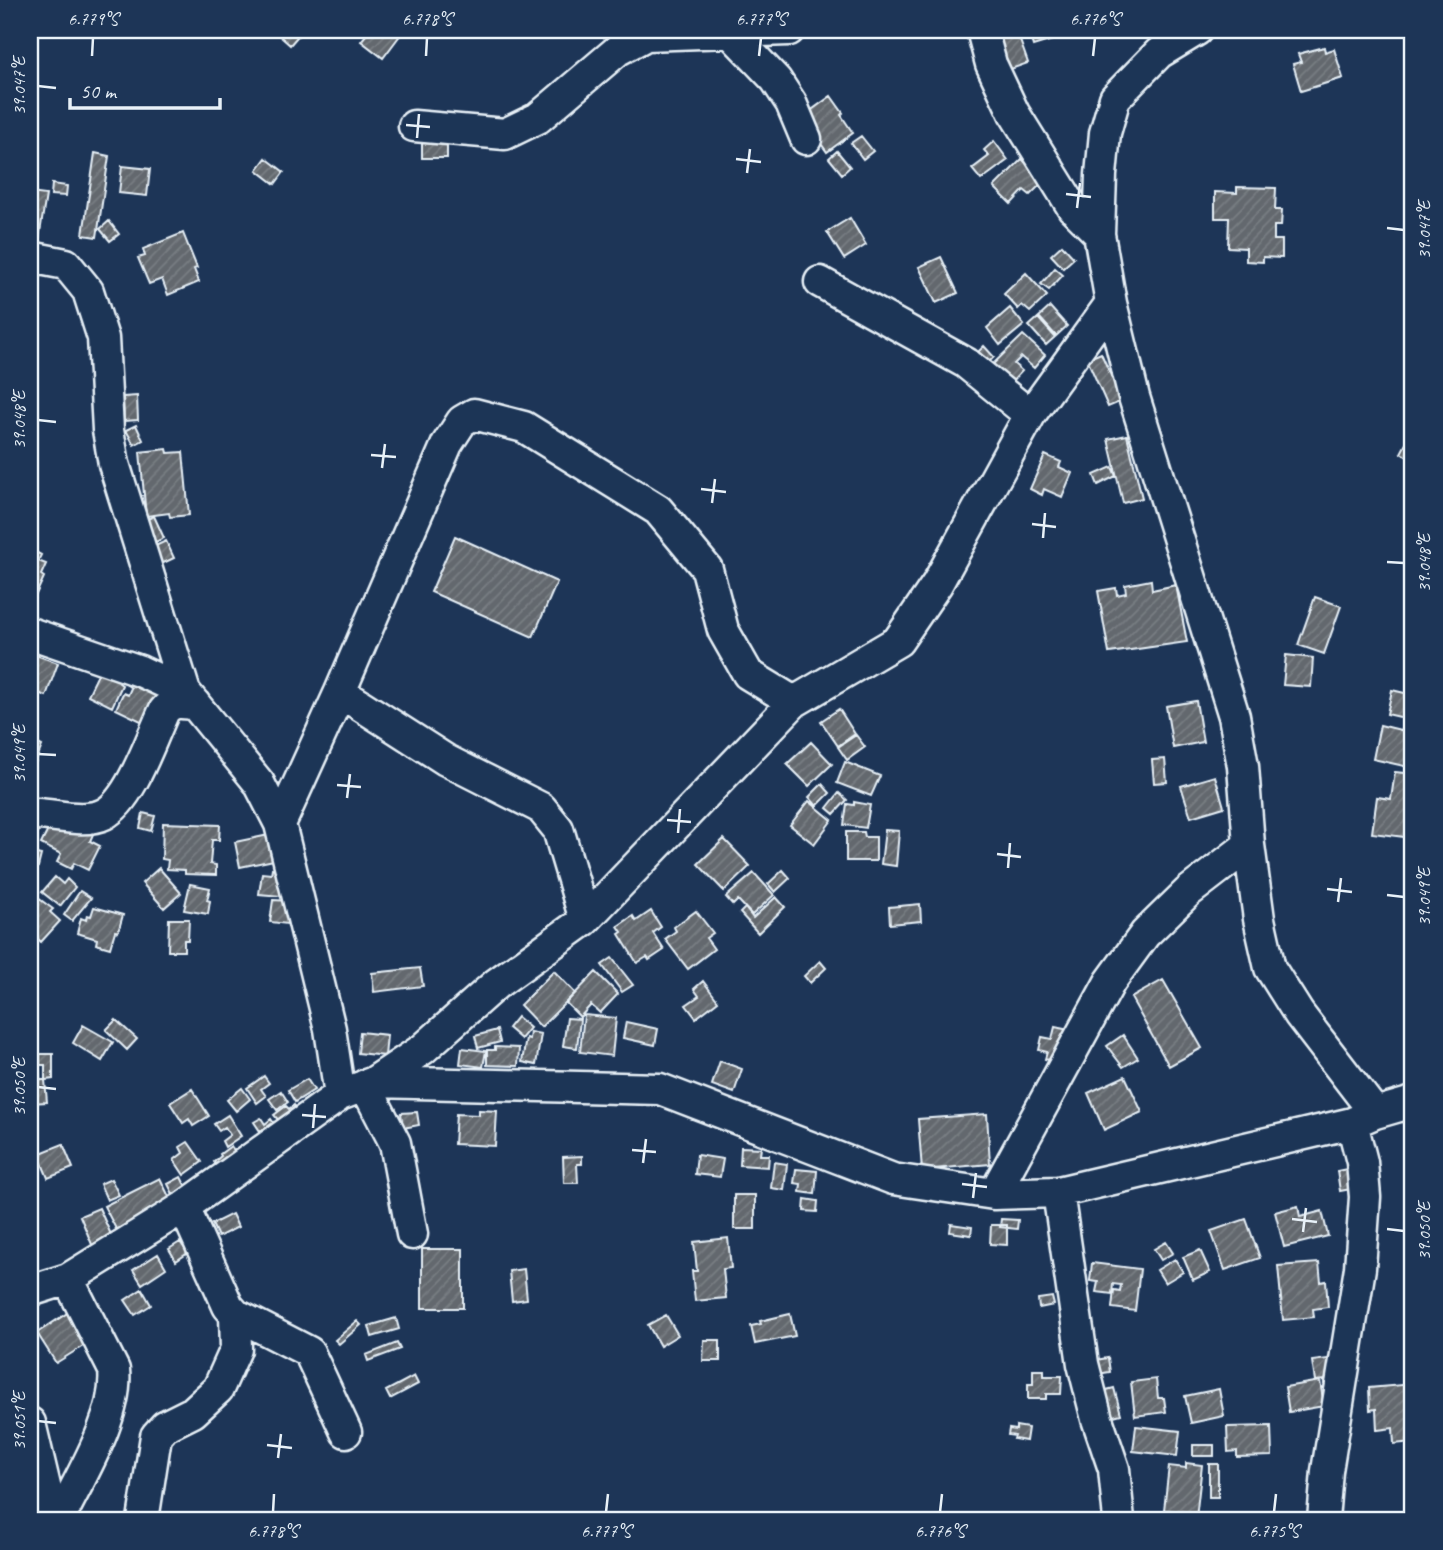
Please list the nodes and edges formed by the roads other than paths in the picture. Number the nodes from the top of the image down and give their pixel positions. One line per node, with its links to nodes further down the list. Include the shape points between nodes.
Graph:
1 (789, 30): 4 (street)
2 (982, 30): 7 (street, via 991,64 1014,113 1073,208)
3 (1197, 30): 7 (street, via 1159,53 1115,98 1105,133)
4 (731, 33): 5 (street, via 646,35 618,50 538,118 505,134); 6 (street, via 775,80)
5 (414, 126)
6 (806, 139)
7 (1099, 234): 10 (street)
8 (30, 257): 14 (street, via 66,264 88,290 103,338 114,464)
9 (820, 282): 11 (street, via 966,363)
10 (1111, 303): 11 (street); 18 (street, via 1134,397 1234,716)
11 (1030, 415): 15 (street, via 937,584 898,641)
12 (30, 633): 14 (street, via 140,671)
13 (340, 692): 15 (street, via 447,444 462,421 474,414 524,427 658,510 707,569 723,630 748,674); 17 (street); 19 (street, via 446,760 541,808 558,830)
14 (190, 698): 16 (street, via 170,704 164,711 126,790 102,815); 17 (street, via 259,783)
15 (794, 702): 19 (street)
16 (38, 814)
17 (280, 824): 20 (street, via 330,1029)
18 (1249, 845): 22 (street, via 1270,968); 24 (street, via 1188,892 1131,953 1110,982)
19 (585, 920): 20 (street, via 496,984 423,1049)
20 (360, 1088): 24 (street, via 660,1089 893,1179); 25 (street); 26 (street, via 395,1143)
21 (1413, 1101): 22 (street)
22 (1363, 1118): 23 (street); 36 (street, via 1365,1196 1360,1268)
23 (1058, 1192): 24 (street); 35 (street, via 1083,1364 1114,1469)
24 (994, 1194)
25 (184, 1207): 27 (street); 29 (street)
26 (412, 1234)
27 (68, 1279): 28 (street); 33 (street, via 114,1370 116,1387 109,1416)
28 (30, 1291)
29 (235, 1314): 31 (street, via 309,1352); 34 (street, via 236,1349 218,1389 156,1436)
30 (30, 1423): 32 (street)
31 (346, 1432)
32 (53, 1520)
33 (58, 1520)
34 (143, 1520)
35 (1118, 1520)
36 (1323, 1520)

